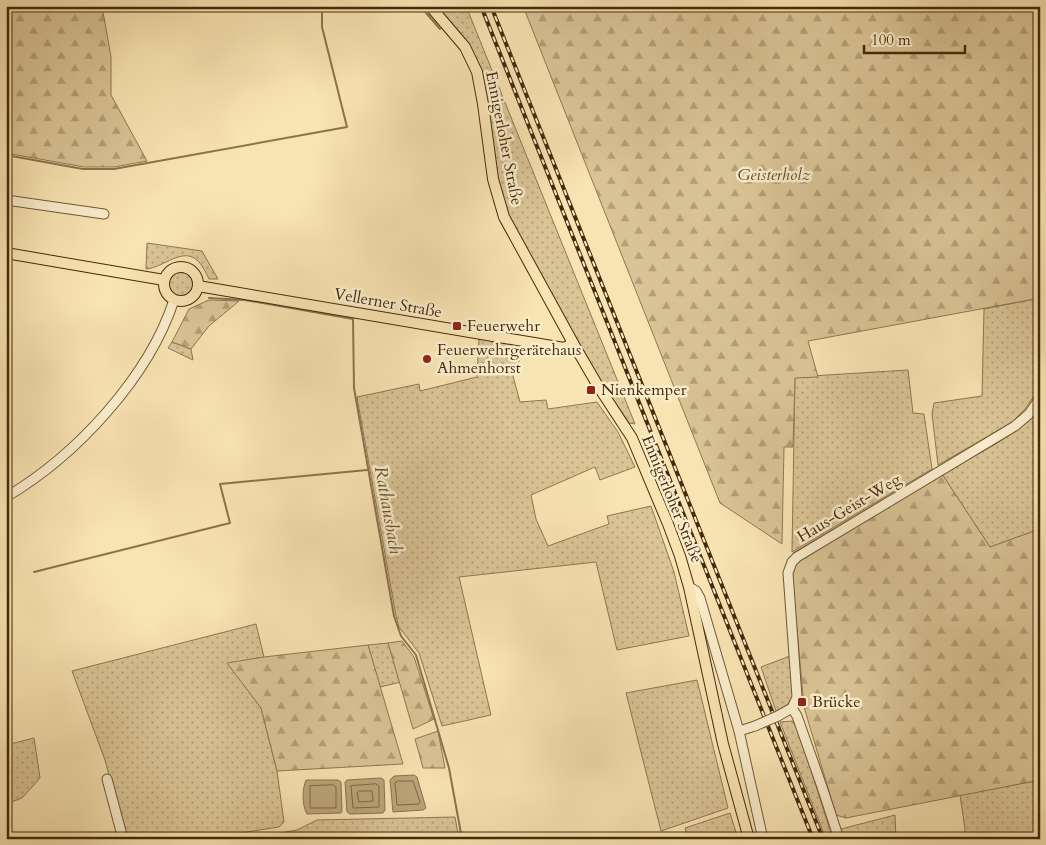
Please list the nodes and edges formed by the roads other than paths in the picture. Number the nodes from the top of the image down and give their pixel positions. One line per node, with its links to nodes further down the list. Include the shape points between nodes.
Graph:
1 (430, 6): 8 (main road, Ennigerloher Straße, via 465,48 477,72 498,200)
2 (6, 200): 3 (street)
3 (104, 214)
4 (6, 253): 5 (main road)
5 (164, 280): 6 (main road, via 170,271 187,268 195,275); 7 (main road, via 166,292)
6 (198, 286): 7 (main road, via 189,299); 8 (main road, Vellerner Straße, via 564,348)
7 (174, 300): 10 (street, via 141,366 105,414 60,459)
8 (572, 344): 11 (main road, Ennigerloher Straße, via 641,455)
9 (1040, 398): 12 (street, Haus-Geist-Weg, via 1015,426 792,562 788,573 797,697)
10 (6, 497)
11 (689, 586): 13 (street, via 700,598); 16 (main road, Ennigerloher Straße, via 723,744)
12 (792, 708): 13 (street, bridge); 18 (street)
13 (739, 731): 17 (street)
14 (107, 778): 15 (street)
15 (123, 839)
16 (749, 839)
17 (763, 839)
18 (839, 839)

